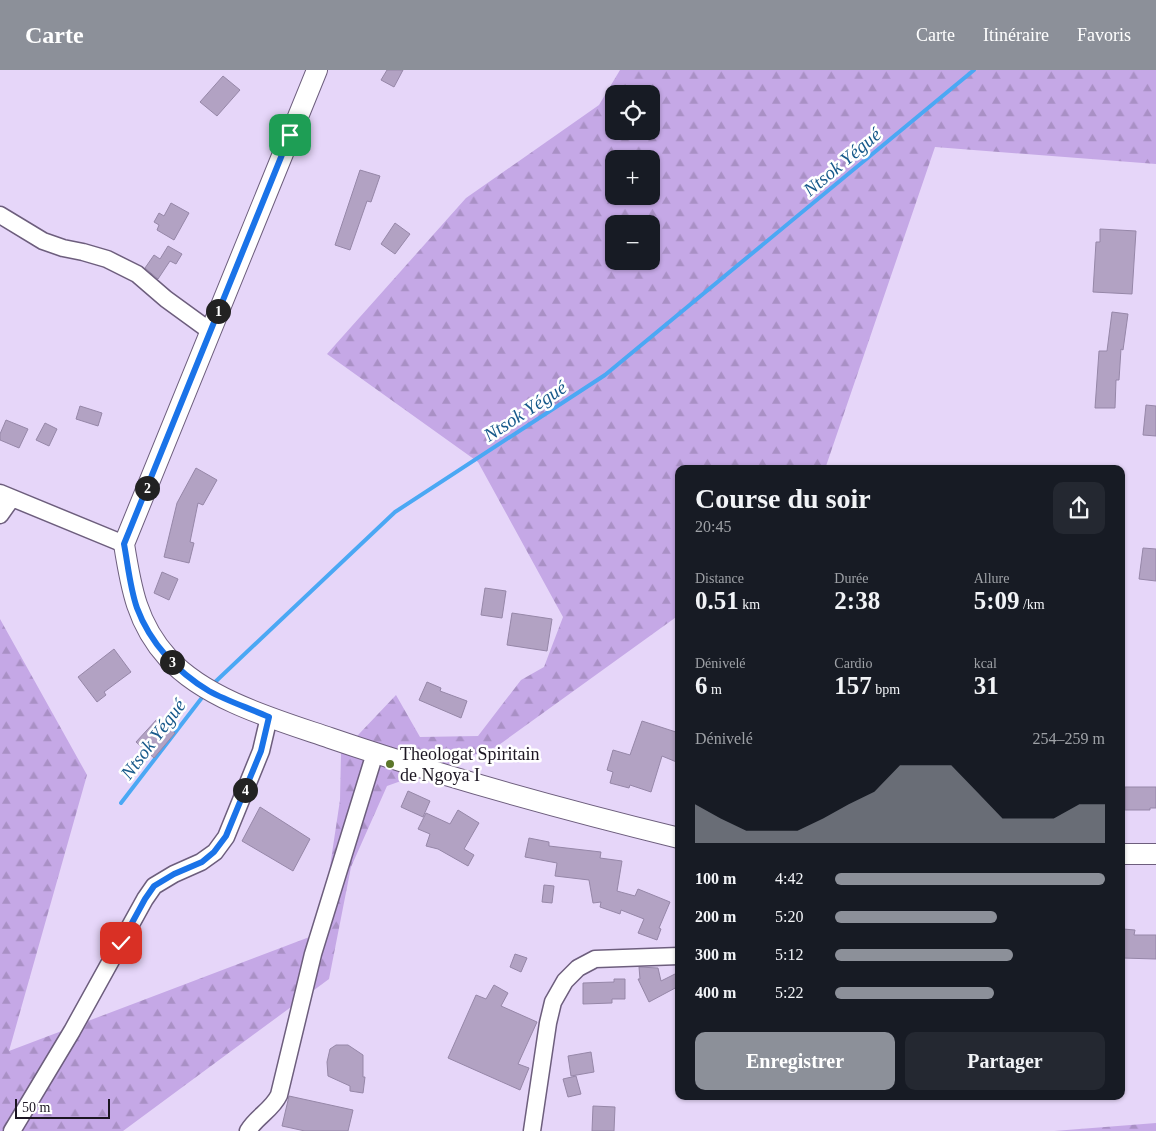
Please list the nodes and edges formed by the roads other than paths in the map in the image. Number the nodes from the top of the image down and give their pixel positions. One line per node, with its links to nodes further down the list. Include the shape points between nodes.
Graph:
1 (317, 70): 3 (main road)
2 (0, 215): 3 (street, via 43,241 108,259 137,274)
3 (210, 331): 6 (main road)
4 (6, 496): 5 (street); 6 (street)
5 (0, 515)
6 (124, 544): 7 (main road, via 137,608 151,636 168,659 210,691)
7 (269, 717): 8 (main road); 13 (street, via 261,751 226,836 202,862 154,886)
8 (375, 753): 9 (main road, via 580,814); 14 (street, via 313,954 279,1096)
9 (675, 837)
10 (1125, 854): 11 (main road)
11 (1156, 854)
12 (675, 956): 15 (street, via 596,959 578,968 565,981 553,1002 548,1023)
13 (12, 1131)
14 (248, 1131)
15 (532, 1131)

